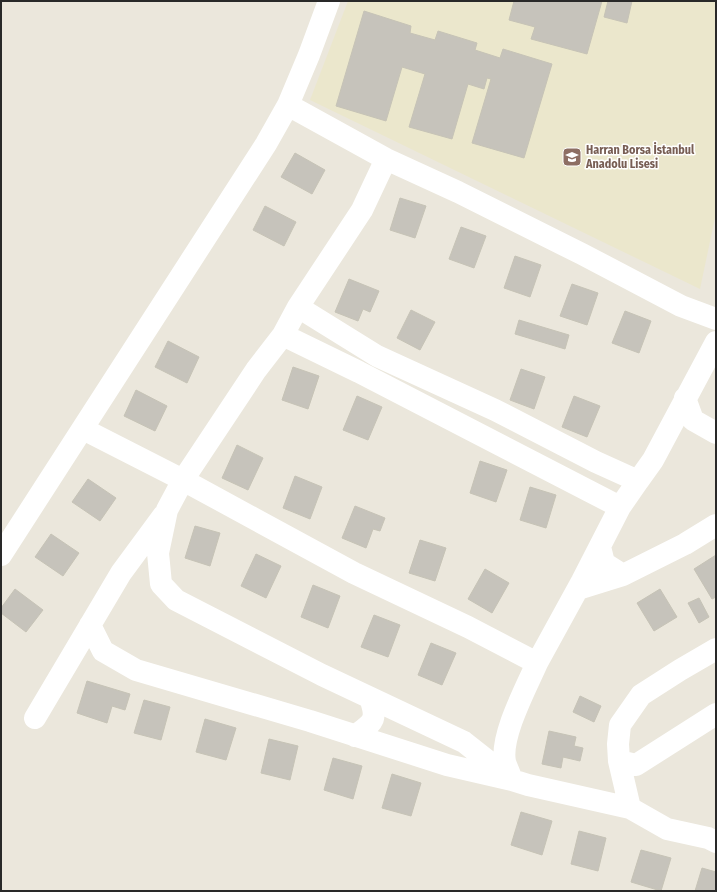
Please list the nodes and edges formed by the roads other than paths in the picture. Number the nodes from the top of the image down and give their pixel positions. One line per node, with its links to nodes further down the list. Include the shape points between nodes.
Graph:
1 (329, 1): 2 (street)
2 (288, 105): 3 (street); 9 (street, via 266,144)
3 (386, 159): 4 (street, via 362,210); 5 (street, via 458,192 681,306)
4 (298, 307): 6 (street); 12 (street, via 377,356 496,410)
5 (716, 319)
6 (283, 335): 11 (street, via 256,370); 13 (street, via 360,372)
7 (716, 342): 8 (street)
8 (685, 398): 10 (street, via 693,420); 12 (street, via 653,460)
9 (83, 429): 11 (street); 17 (street)
10 (716, 433)
11 (184, 480): 14 (street); 22 (street, via 354,573)
12 (638, 481): 13 (street)
13 (620, 508): 16 (street)
14 (167, 510): 20 (street, via 122,573); 23 (street, via 158,553 161,584 176,600)
15 (716, 525): 18 (street, via 685,544)
16 (600, 547): 18 (street, via 604,563); 19 (street)
17 (1, 555)
18 (623, 575): 19 (street)
19 (578, 589): 22 (street)
20 (90, 624): 25 (street); 26 (street, via 103,651 136,670)
21 (716, 649): 27 (street, via 641,695 620,725)
22 (537, 663): 28 (street, via 505,743 505,762)
23 (370, 698): 26 (street, via 374,718); 28 (street, via 464,742)
24 (716, 714): 27 (street, via 636,765)
25 (35, 718)
26 (355, 736): 28 (street, via 447,765)
27 (619, 761): 29 (street)
28 (512, 780): 29 (street)
29 (630, 808): 30 (street, via 667,829)
30 (713, 838)

